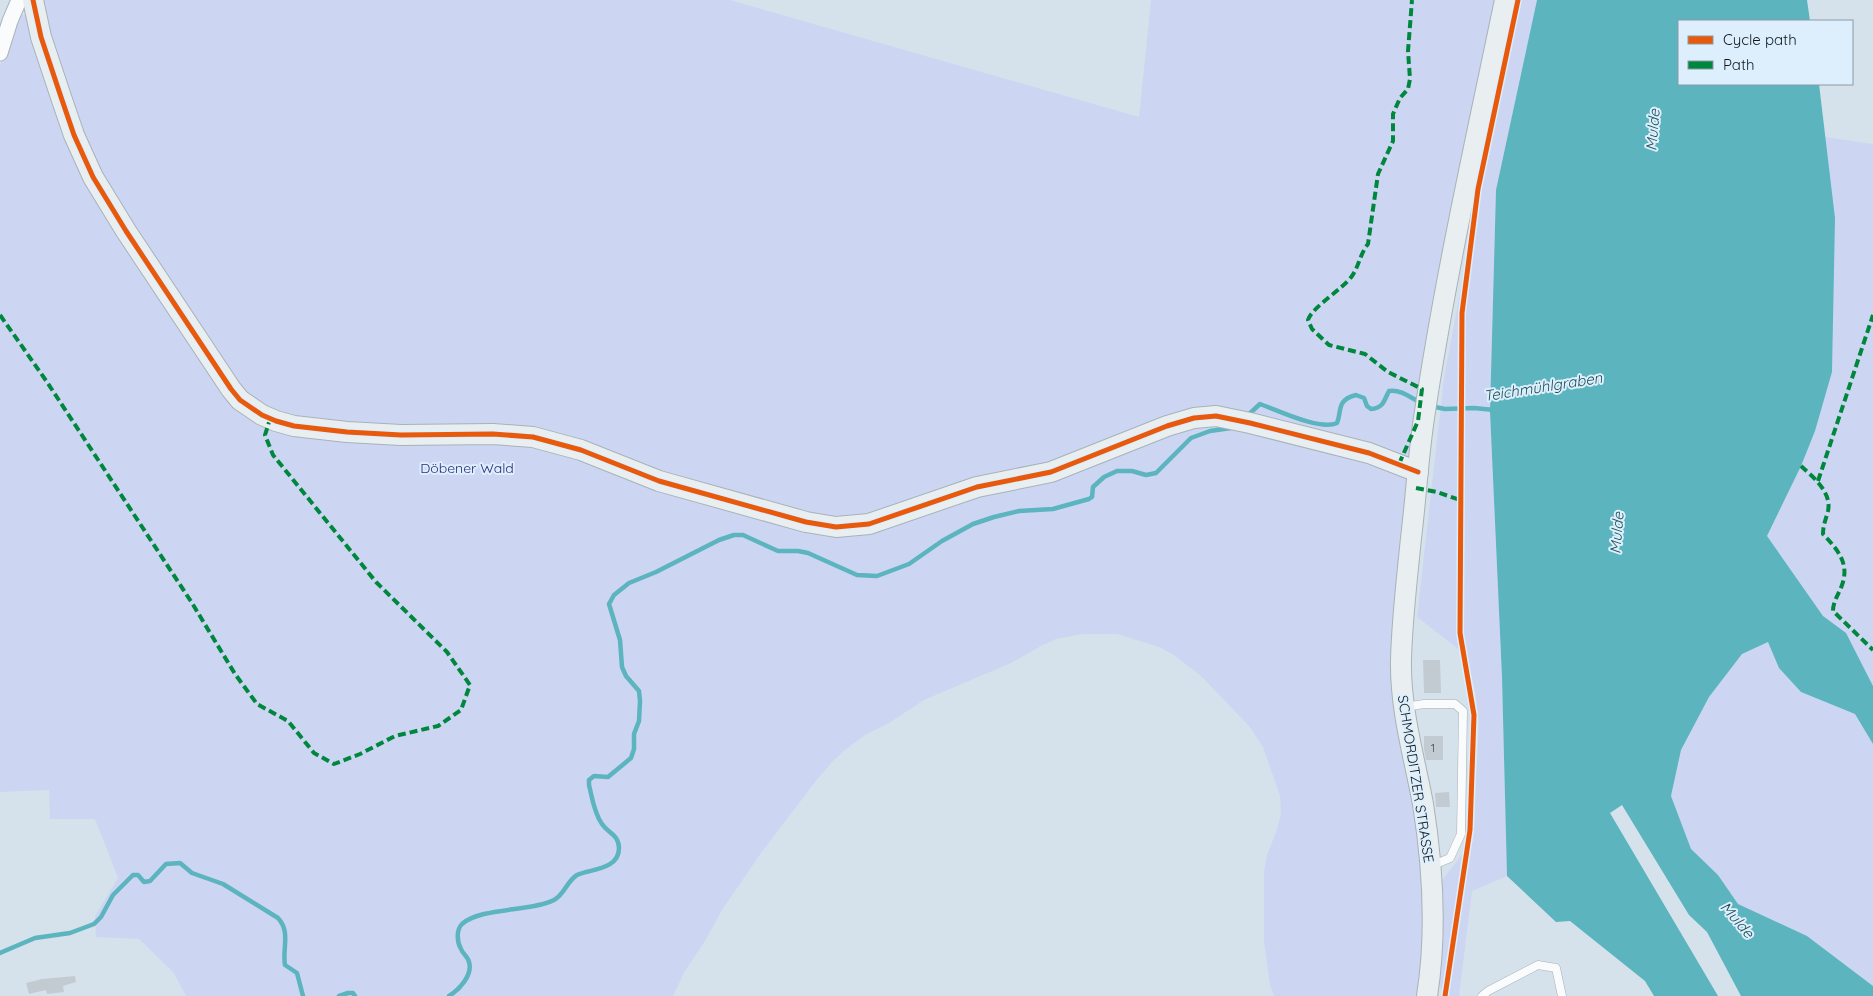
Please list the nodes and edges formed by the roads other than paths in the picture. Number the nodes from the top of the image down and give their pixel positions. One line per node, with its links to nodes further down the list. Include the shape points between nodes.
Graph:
1 (19, 0): 4 (street)
2 (34, 0): 5 (street, via 41,37 60,97 94,178 231,388 252,409 276,421 313,429 392,435 533,437 580,450 659,481 806,522 836,527 869,524 977,487 1051,472 1194,418 1216,416 1243,421 1369,453)
3 (1505, 0): 5 (street, SCHMORDITZER STRASSE, via 1457,234 1424,418)
4 (0, 53)
5 (1418, 472): 6 (street, SCHMORDITZER STRASSE, via 1401,658)
6 (1403, 707): 7 (street, SCHMORDITZER STRASSE, via 1422,803); 7 (lane, via 1455,704 1464,711 1461,834 1450,858)
7 (1429, 867): 8 (street, SCHMORDITZER STRASSE, via 1433,932)
8 (1427, 996)
9 (1482, 996): 10 (lane, via 1538,964 1556,968)
10 (1562, 996)

